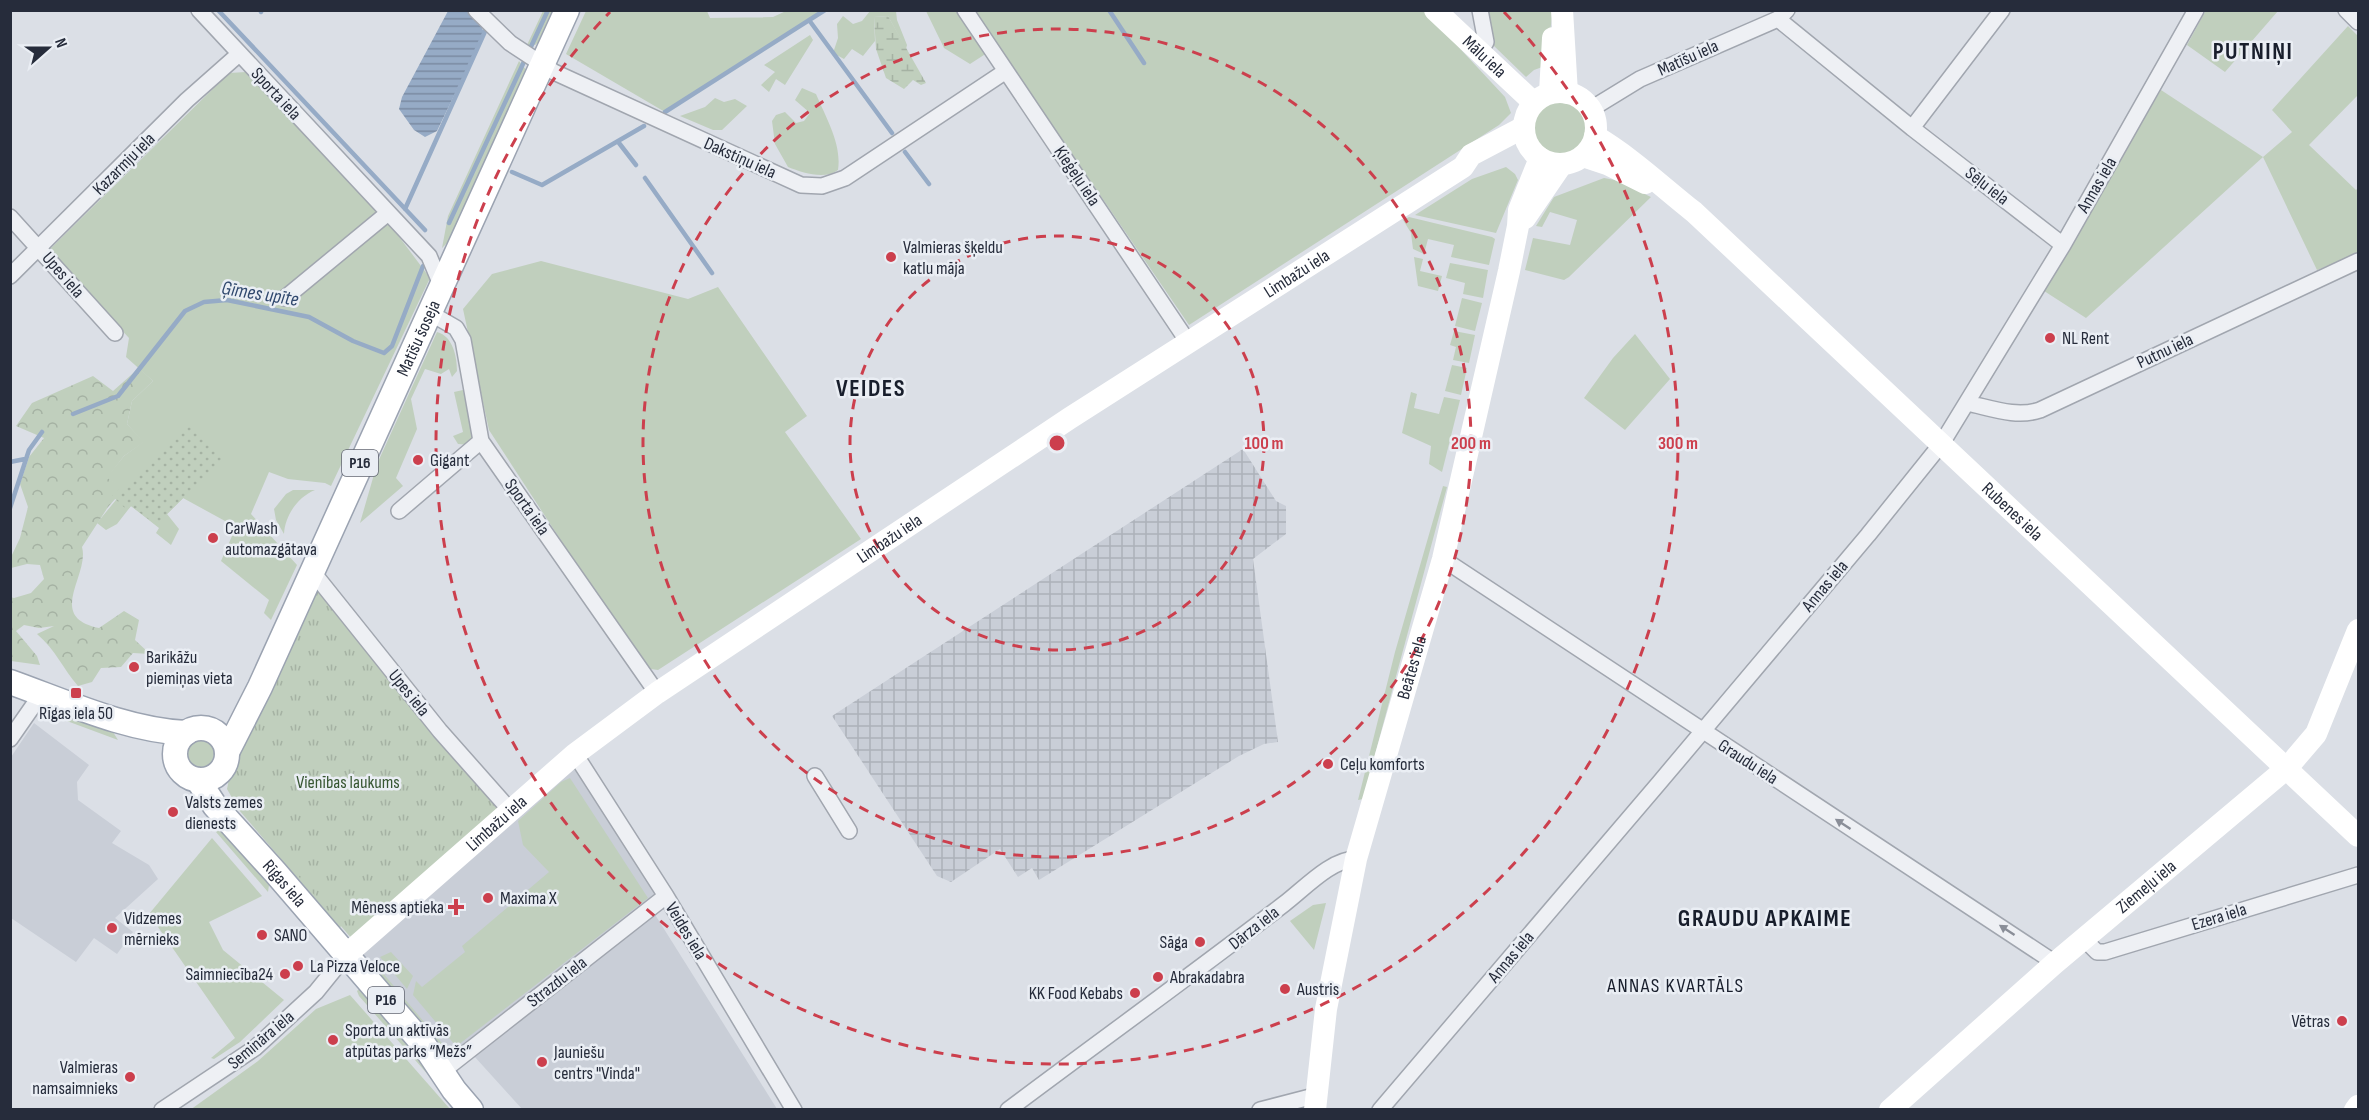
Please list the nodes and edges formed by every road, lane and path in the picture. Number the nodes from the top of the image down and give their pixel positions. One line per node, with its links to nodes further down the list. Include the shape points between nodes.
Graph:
1 (199, 10): 14 (street, Sporta iela)
2 (476, 10): 15 (street, Dakstiņu iela, via 510,43)
3 (567, 10): 15 (main road, Matīšu šoseja / P16)
4 (965, 10): 16 (street, Ķieģeļu iela)
5 (1435, 10): 13 (main road, Mālu iela)
6 (1480, 10): 13 (street, via 1486,42)
7 (2002, 10): 19 (street)
8 (2196, 10): 28 (street, Annas iela)
9 (2346, 10): 12 (street)
10 (1561, 14): 17 (main road)
11 (1783, 15): 18 (street, Matīšu iela, via 1640,80); 19 (street, Sēļu iela)
12 (2358, 22)
13 (1480, 51): 17 (main road, Mālu iela)
14 (239, 54): 25 (street, Sporta iela); 29 (street, Kazarmju iela, via 187,100)
15 (542, 65): 16 (street, Dakstiņu iela, via 801,185 822,186 845,178); 32 (main road, Matīšu šoseja / P16)
16 (1006, 71): 36 (street, Ķieģeļu iela)
17 (1550, 96): 18 (main road, via 1584,101); 21 (main road, via 1529,110)
18 (1591, 109): 20 (main road)
19 (1912, 128): 28 (street, Sēļu iela)
20 (1595, 136): 22 (main road); 24 (main road, Rubenes iela, via 1652,175)
21 (1531, 144): 23 (main road); 27 (main road, Beātes iela); 36 (main road, Limbažu iela, via 1463,166)
22 (1583, 156): 23 (main road); 24 (main road, Rubenes iela)
23 (1562, 164): 27 (main road, Beātes iela)
24 (1666, 190): 39 (main road, Rubenes iela)
25 (388, 213): 32 (street, Sporta iela, via 429,256); 33 (street)
26 (10, 217): 29 (street, Upes iela)
27 (1518, 226): 41 (main road, Beātes iela)
28 (2063, 245): 37 (street, Annas iela)
29 (39, 248): 31 (street, Kazarmju iela); 35 (street, Upes iela)
30 (2358, 261): 37 (street, Putnu iela, via 2040,410 2014,413)
31 (10, 276)
32 (442, 287): 34 (main road, Matīšu šoseja / P16)
33 (285, 298)
34 (430, 313): 38 (street, Sporta iela, via 456,328 463,340); 42 (main road, Matīšu šoseja / P16)
35 (115, 333)
36 (1188, 342): 47 (main road, Limbažu iela)
37 (1967, 403): 39 (street, Annas iela)
38 (481, 441): 40 (street); 47 (street, Sporta iela)
39 (1942, 443): 50 (street, Annas iela); 55 (main road, Rubenes iela)
40 (399, 511)
41 (1443, 559): 50 (street, Graudu iela); 62 (main road, Beātes iela)
42 (312, 572): 44 (main road, Matīšu šoseja / P16); 58 (street, Upes iela, via 440,731)
43 (2358, 630): 55 (main road, Ziemeļu iela, via 2316,734)
44 (268, 665): 49 (main road, Matīšu šoseja / P16, via 233,712); 54 (main road, Matīšu šoseja / P16)
45 (10, 682): 46 (main road)
46 (42, 693): 48 (main road); 51 (street)
47 (657, 693): 52 (main road, Limbažu iela)
48 (112, 720): 49 (main road, via 168,732); 53 (main road)
49 (196, 731): 53 (main road, via 179,741); 54 (main road, P16, via 220,736)
50 (1702, 732): 67 (street, Graudu iela, one-way to 50); 78 (street, Annas iela)
51 (10, 739)
52 (575, 754): 58 (main road, Limbažu iela); 64 (street, Veides iela)
53 (176, 760): 57 (main road, P16, via 180,770)
54 (224, 761): 57 (main road, via 209,778); 59 (main road, Rīgas iela / P16, via 220,784)
55 (2287, 768): 61 (main road, Rubenes iela); 65 (main road, Ziemeļu iela)
56 (815, 776): 60 (street)
57 (198, 780): 59 (main road, Rīgas iela / P16)
58 (510, 810): 66 (main road, Limbažu iela)
59 (238, 830): 66 (main road, Rīgas iela / P16)
60 (849, 831)
61 (2358, 836)
62 (1356, 859): 70 (main road, Beātes iela, via 1326,1009); 76 (street, Dārza iela, via 1344,859 1323,874)
63 (2358, 875): 65 (street, Ezera iela, via 2105,952 2097,952)
64 (666, 896): 69 (street, Strazdu iela); 75 (street, Veides iela)
65 (2084, 939): 67 (main road, Ziemeļu iela)
66 (346, 955): 68 (main road, Rīgas iela / P16); 72 (street, Semināra iela, via 316,992 255,1048)
67 (2055, 963): 79 (main road, Ziemeļu iela)
68 (424, 1045): 69 (main road, Rīgas iela / P16); 73 (main road, Rīgas iela / P16)
69 (448, 1067): 74 (main road, Rīgas iela / P16)
70 (1315, 1103): 77 (street)
71 (2358, 1106): 80 (main road)
72 (162, 1110)
73 (471, 1110)
74 (489, 1110)
75 (794, 1110)
76 (1008, 1110)
77 (1260, 1110)
78 (1380, 1110)
79 (1890, 1110)
80 (2355, 1110)

